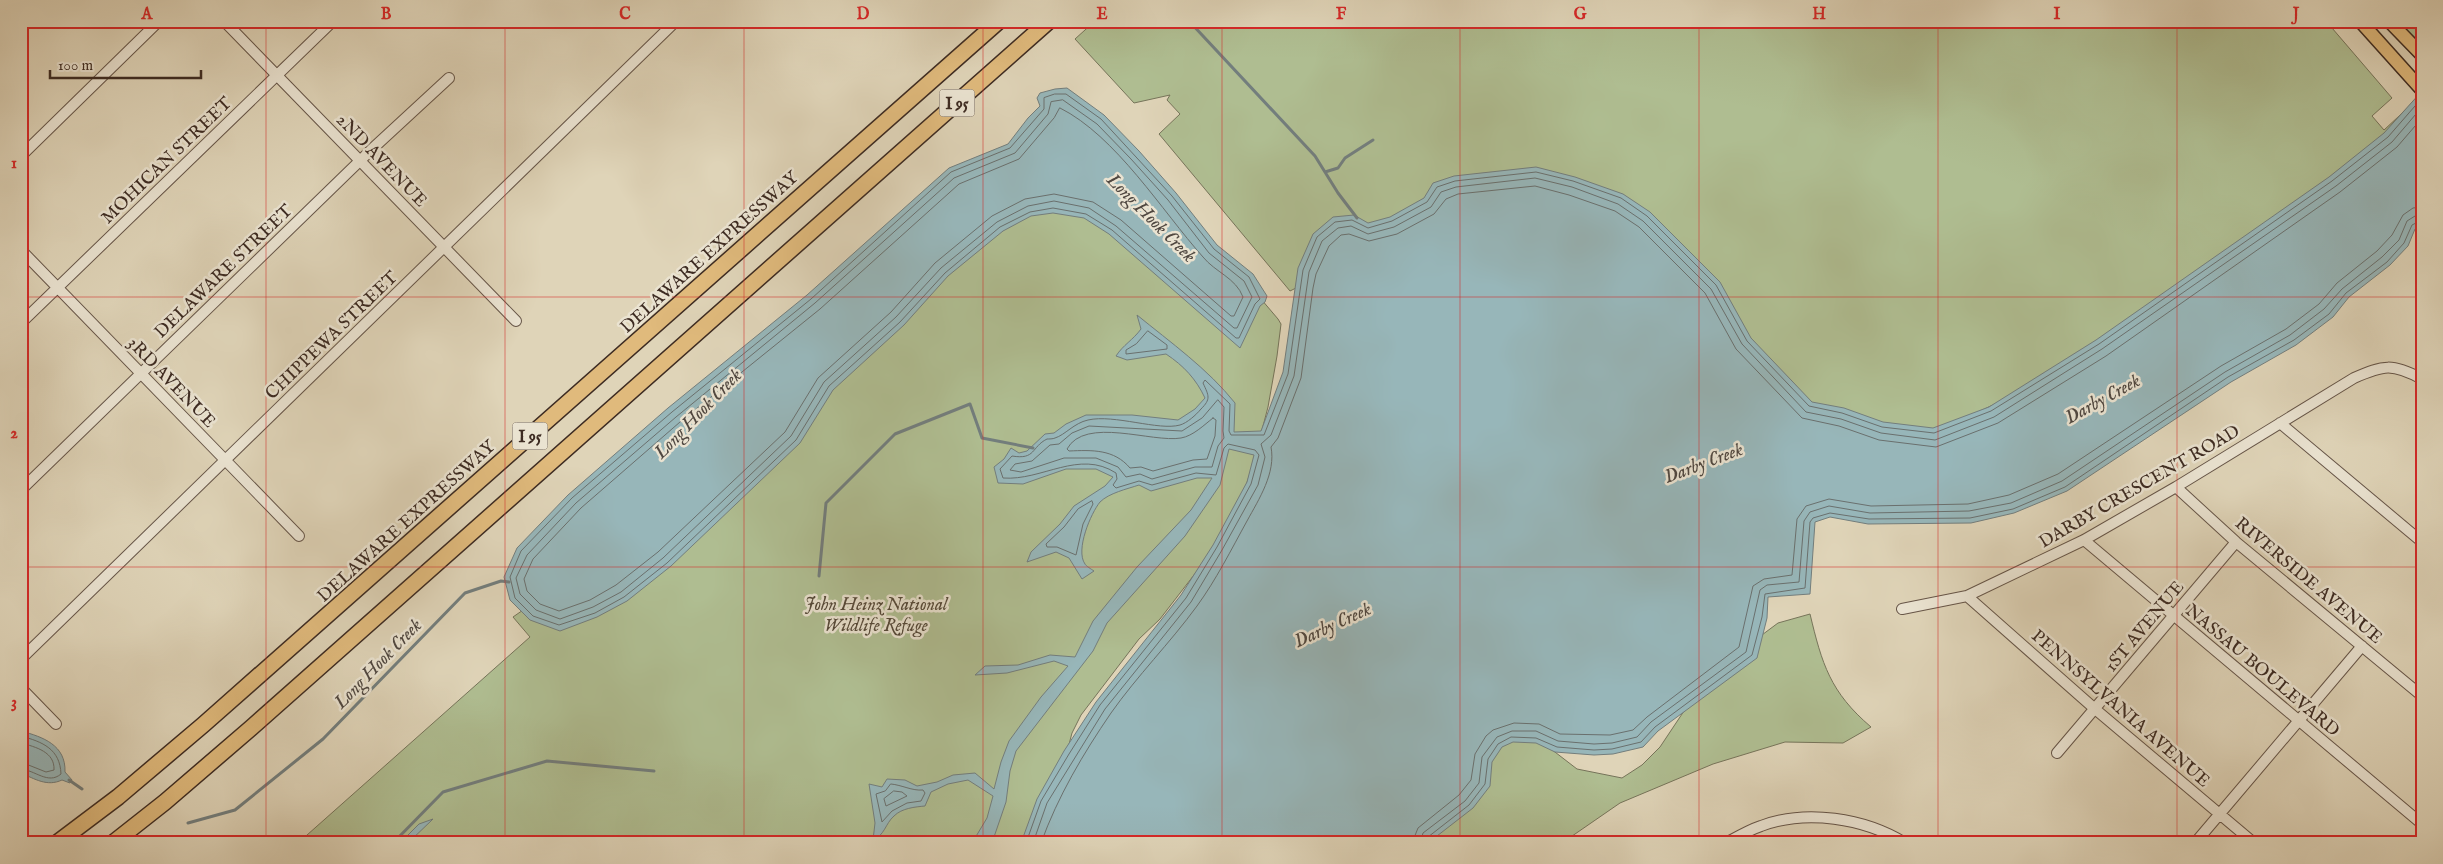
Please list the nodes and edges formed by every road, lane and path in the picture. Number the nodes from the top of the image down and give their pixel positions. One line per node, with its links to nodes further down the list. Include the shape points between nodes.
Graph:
1 (159, 21): 15 (street)
2 (224, 21): 12 (street, 2ND AVENUE)
3 (333, 21): 12 (street, MOHICAN STREET)
4 (676, 21): 17 (street, CHIPPEWA STREET)
5 (999, 21): 45 (highway, DELAWARE EXPRESSWAY / I 95, via 203,725 118,797)
6 (1049, 21): 10 (highway, I 95)
7 (1054, 21): 10 (highway)
8 (2360, 21): 14 (main road)
9 (2389, 21): 11 (main road)
10 (1020, 48): 46 (highway, I 95, via 230,747)
11 (2422, 55)
12 (277, 76): 16 (street, 2ND AVENUE); 19 (street, MOHICAN STREET)
13 (449, 78): 16 (street, DELAWARE STREET)
14 (2418, 86)
15 (21, 156)
16 (360, 161): 17 (street, 2ND AVENUE); 22 (street, DELAWARE STREET)
17 (444, 248): 20 (street, 2ND AVENUE); 25 (street, CHIPPEWA STREET)
18 (21, 250): 19 (street, 3RD AVENUE)
19 (58, 288): 21 (street, MOHICAN STREET); 22 (street, 3RD AVENUE)
20 (516, 322)
21 (21, 323)
22 (141, 373): 25 (street, 3RD AVENUE); 27 (street, DELAWARE STREET)
23 (2422, 379): 24 (street, DARBY CRESCENT ROAD, via 2404,370 2380,367 2354,378)
24 (2280, 423): 26 (street, DARBY CRESCENT ROAD); 31 (street)
25 (226, 460): 28 (street, 3RD AVENUE); 36 (street, CHIPPEWA STREET)
26 (2176, 487): 29 (street, DARBY CRESCENT ROAD); 30 (street, RIVERSIDE AVENUE)
27 (21, 490)
28 (300, 536)
29 (2084, 540): 32 (street, DARBY CRESCENT ROAD); 34 (street, NASSAU BOULEVARD)
30 (2236, 542): 34 (street, 1ST AVENUE); 35 (street, RIVERSIDE AVENUE)
31 (2422, 542)
32 (1967, 596): 33 (street, DARBY CRESCENT ROAD); 39 (street, PENNSYLVANIA AVENUE)
33 (1902, 609)
34 (2174, 616): 39 (street, 1ST AVENUE); 40 (street, NASSAU BOULEVARD)
35 (2362, 646): 38 (street, RIVERSIDE AVENUE); 40 (street)
36 (21, 659)
37 (21, 688): 41 (street)
38 (2422, 696)
39 (2095, 709): 42 (street, 1ST AVENUE); 43 (street, PENNSYLVANIA AVENUE)
40 (2297, 720): 43 (street); 44 (street, NASSAU BOULEVARD)
41 (56, 724)
42 (2057, 753)
43 (2220, 814): 49 (street); 50 (street, PENNSYLVANIA AVENUE)
44 (2422, 824)
45 (56, 843)
46 (113, 843)
47 (1726, 843): 48 (street, via 1762,826 1810,817 1871,826)
48 (1905, 843)
49 (2195, 843)
50 (2254, 843)

